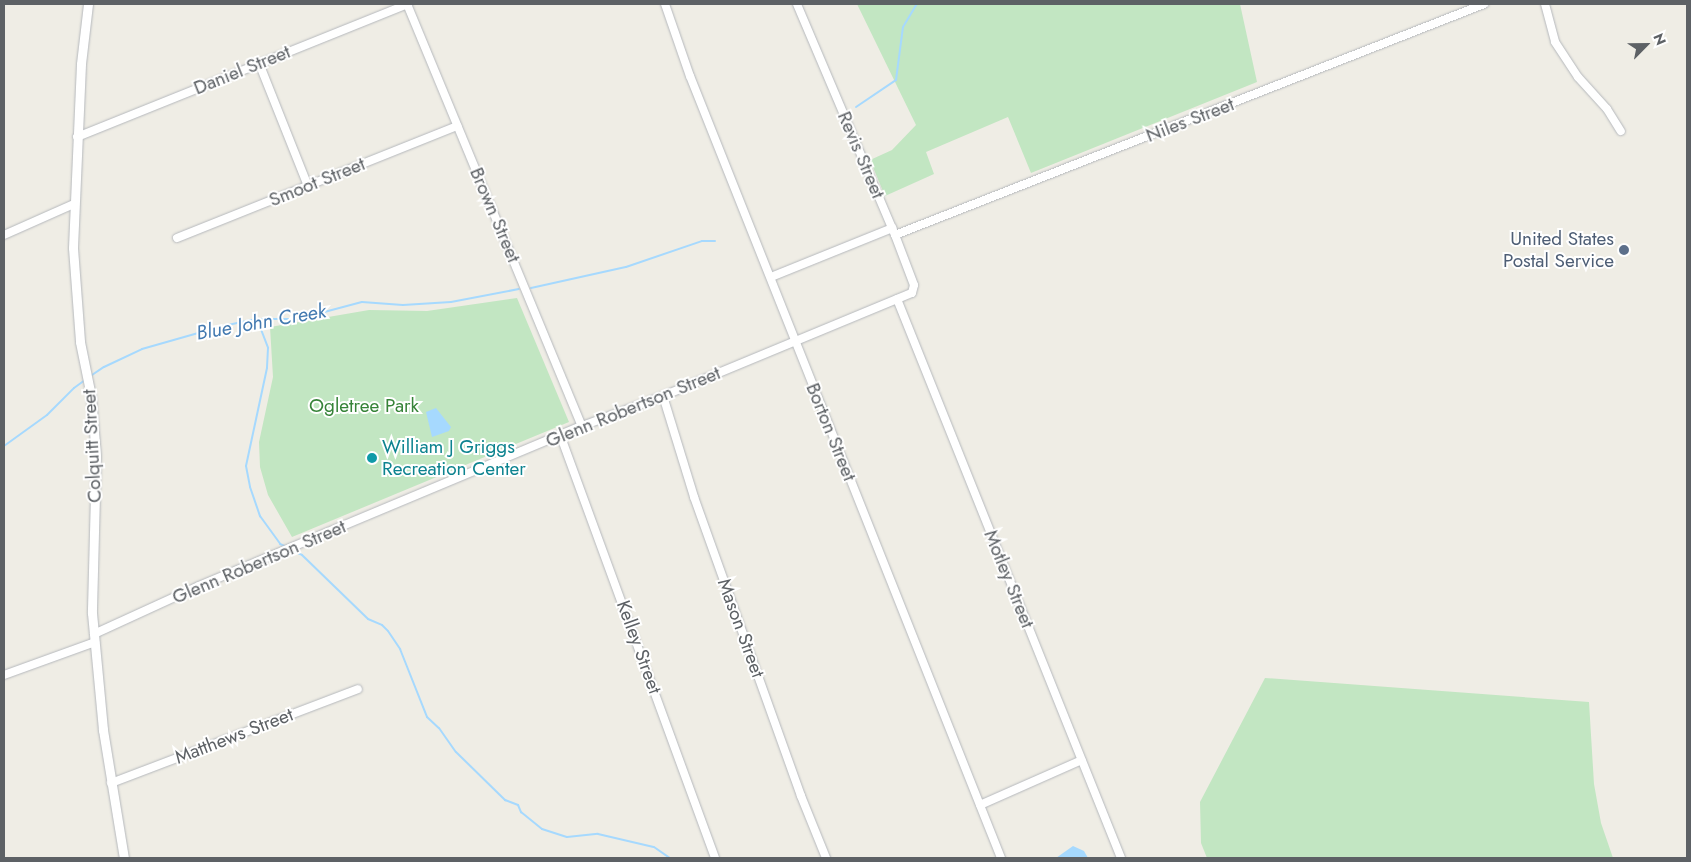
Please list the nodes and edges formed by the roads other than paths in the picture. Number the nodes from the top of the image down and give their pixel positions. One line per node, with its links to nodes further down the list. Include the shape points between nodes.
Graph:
1 (88, 4): 11 (street, Colquitt Street)
2 (407, 4): 8 (street, Daniel Street); 9 (street, Brown Street)
3 (665, 4): 17 (street, Borton Street, via 690,76)
4 (797, 4): 14 (street, Revis Street)
5 (1484, 4): 7 (street, Niles Street)
6 (1545, 4): 10 (street, via 1555,42)
7 (1467, 7): 14 (street, Niles Street)
8 (259, 63): 11 (street, Daniel Street); 12 (street)
9 (458, 126): 12 (street, Smoot Street); 21 (street, Brown Street)
10 (1621, 131)
11 (77, 137): 13 (street, Colquitt Street)
12 (308, 186): 16 (street, Smoot Street)
13 (74, 204): 15 (street); 23 (street, Colquitt Street, via 76,300 96,456 91,591)
14 (894, 232): 17 (street, Niles Street); 18 (street, Revis Street, via 914,286 912,293)
15 (4, 235)
16 (177, 238)
17 (771, 277): 19 (street, Borton Street)
18 (897, 299): 19 (street, Glenn Robertson Street); 26 (street, Motley Street)
19 (795, 340): 20 (street, Glenn Robertson Street); 28 (street, Borton Street)
20 (663, 396): 21 (street, Glenn Robertson Street); 31 (street, Mason Street, via 694,497 800,796)
21 (582, 426): 22 (street, Glenn Robertson Street)
22 (560, 437): 23 (street, Glenn Robertson Street, via 199,586); 30 (street, Kelley Street)
23 (94, 638): 24 (street, Glenn Robertson Street); 27 (street, Colquitt Street)
24 (4, 675)
25 (358, 689): 27 (street, Matthews Street)
26 (1082, 760): 28 (street); 33 (street, Motley Street)
27 (111, 783): 29 (street, Colquitt Street)
28 (980, 805): 32 (street, Borton Street)
29 (124, 858)
30 (715, 858)
31 (826, 858)
32 (1001, 858)
33 (1121, 858)

